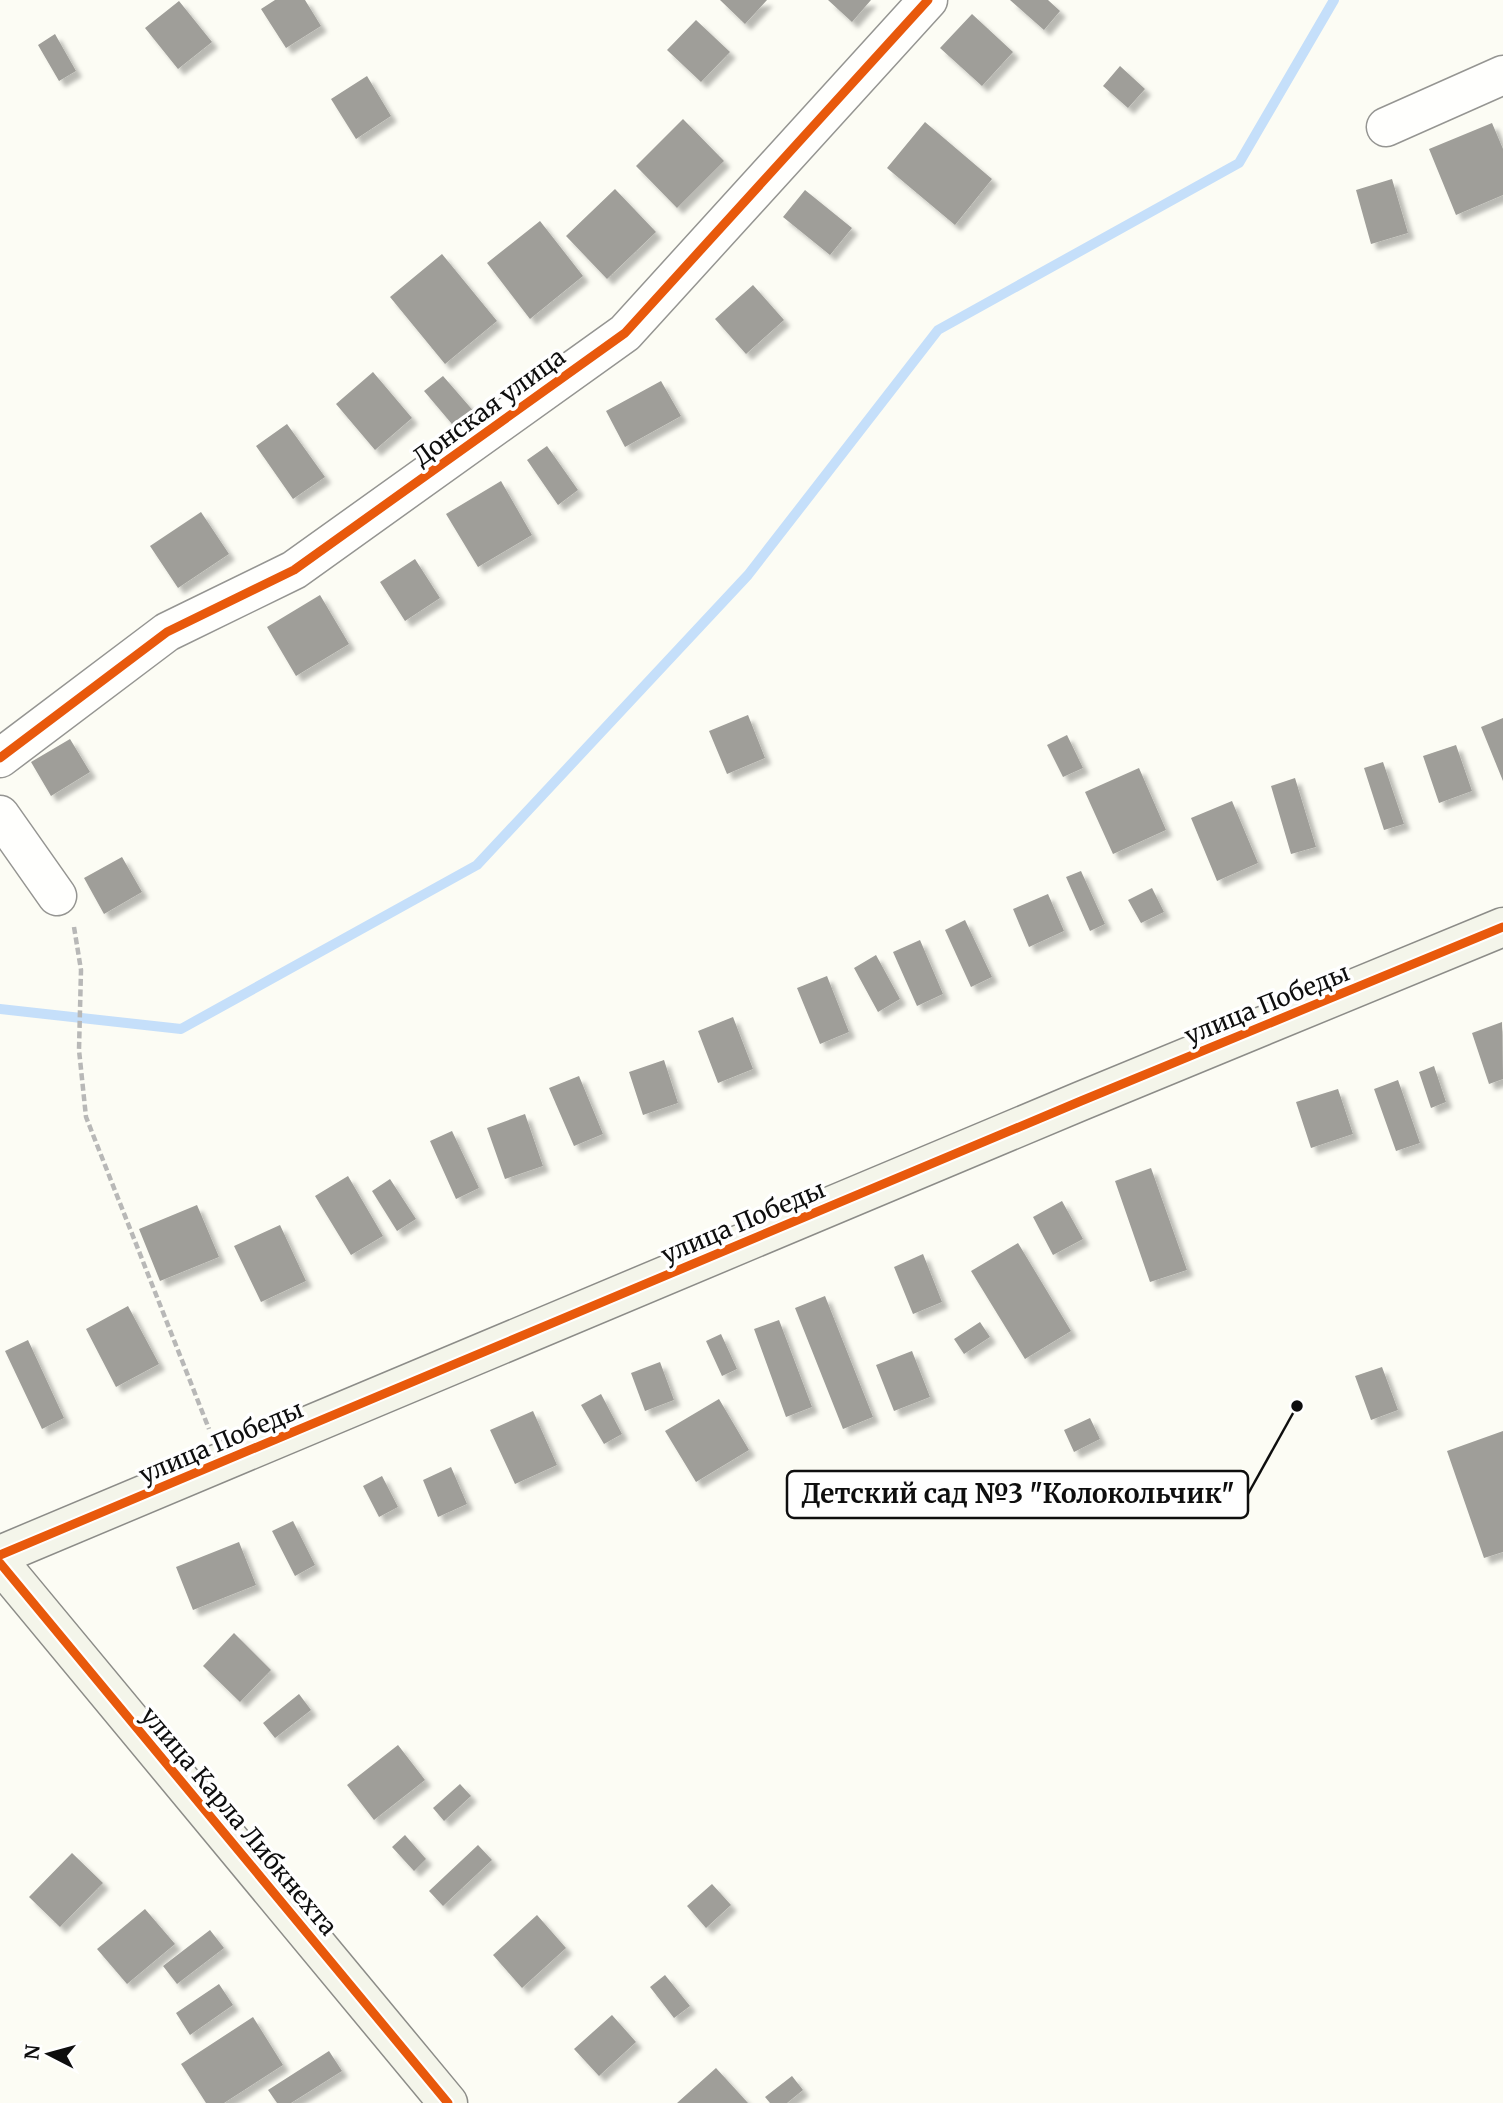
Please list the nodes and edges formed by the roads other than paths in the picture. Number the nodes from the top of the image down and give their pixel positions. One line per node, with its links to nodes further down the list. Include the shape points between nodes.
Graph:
1 (928, 0): 4 (street, Донская улица, via 625,333 294,569 167,632)
2 (1503, 75): 3 (street)
3 (1386, 127)
4 (0, 758)
5 (0, 815): 6 (street)
6 (57, 896)
7 (1503, 928): 8 (street, улица Победы)
8 (0, 1555)
9 (0, 1563): 10 (street, улица Карла Либкнехта)
10 (448, 2103)

